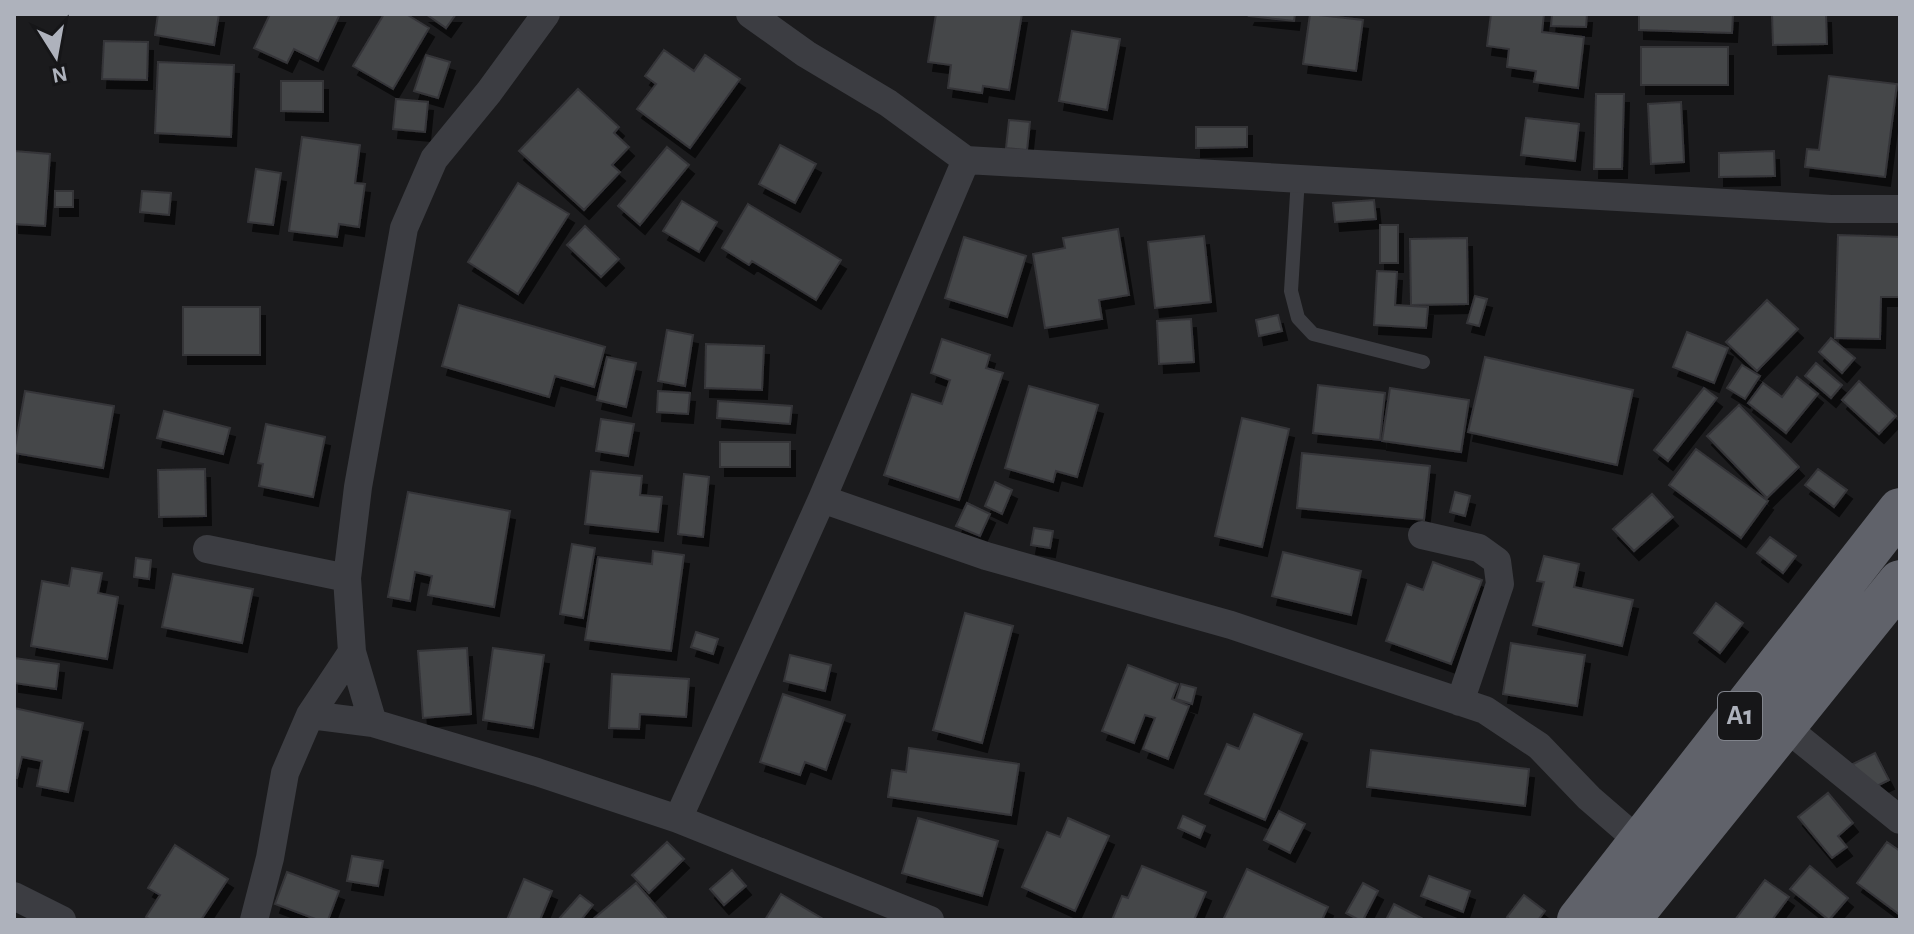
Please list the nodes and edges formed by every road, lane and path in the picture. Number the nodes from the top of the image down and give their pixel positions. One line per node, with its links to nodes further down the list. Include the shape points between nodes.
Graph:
1 (546, 14): 11 (street, via 434,159 404,228)
2 (750, 14): 3 (street)
3 (966, 160): 4 (street); 7 (street)
4 (1298, 178): 5 (street, via 1815,208); 6 (lane, via 1291,291 1298,318 1313,334)
5 (1899, 202)
6 (1423, 362)
7 (822, 499): 14 (street, via 986,556 1231,625); 18 (street)
8 (1900, 510): 20 (highway, A1)
9 (1422, 535): 14 (street, via 1479,548 1497,561 1500,584)
10 (207, 549): 11 (street)
11 (347, 578): 13 (street)
12 (1900, 582): 17 (highway, A1)
13 (352, 652): 15 (street); 16 (street)
14 (1460, 702): 20 (street, via 1485,710 1539,746)
15 (310, 715): 16 (street); 23 (street, via 285,773)
16 (373, 723): 18 (street)
17 (1784, 726): 19 (street); 26 (highway, A1)
18 (678, 819): 24 (street)
19 (1900, 820)
20 (1641, 843): 25 (highway, A1)
21 (14, 896): 22 (street)
22 (62, 920)
23 (254, 920)
24 (930, 920)
25 (1579, 920)
26 (1628, 920)

